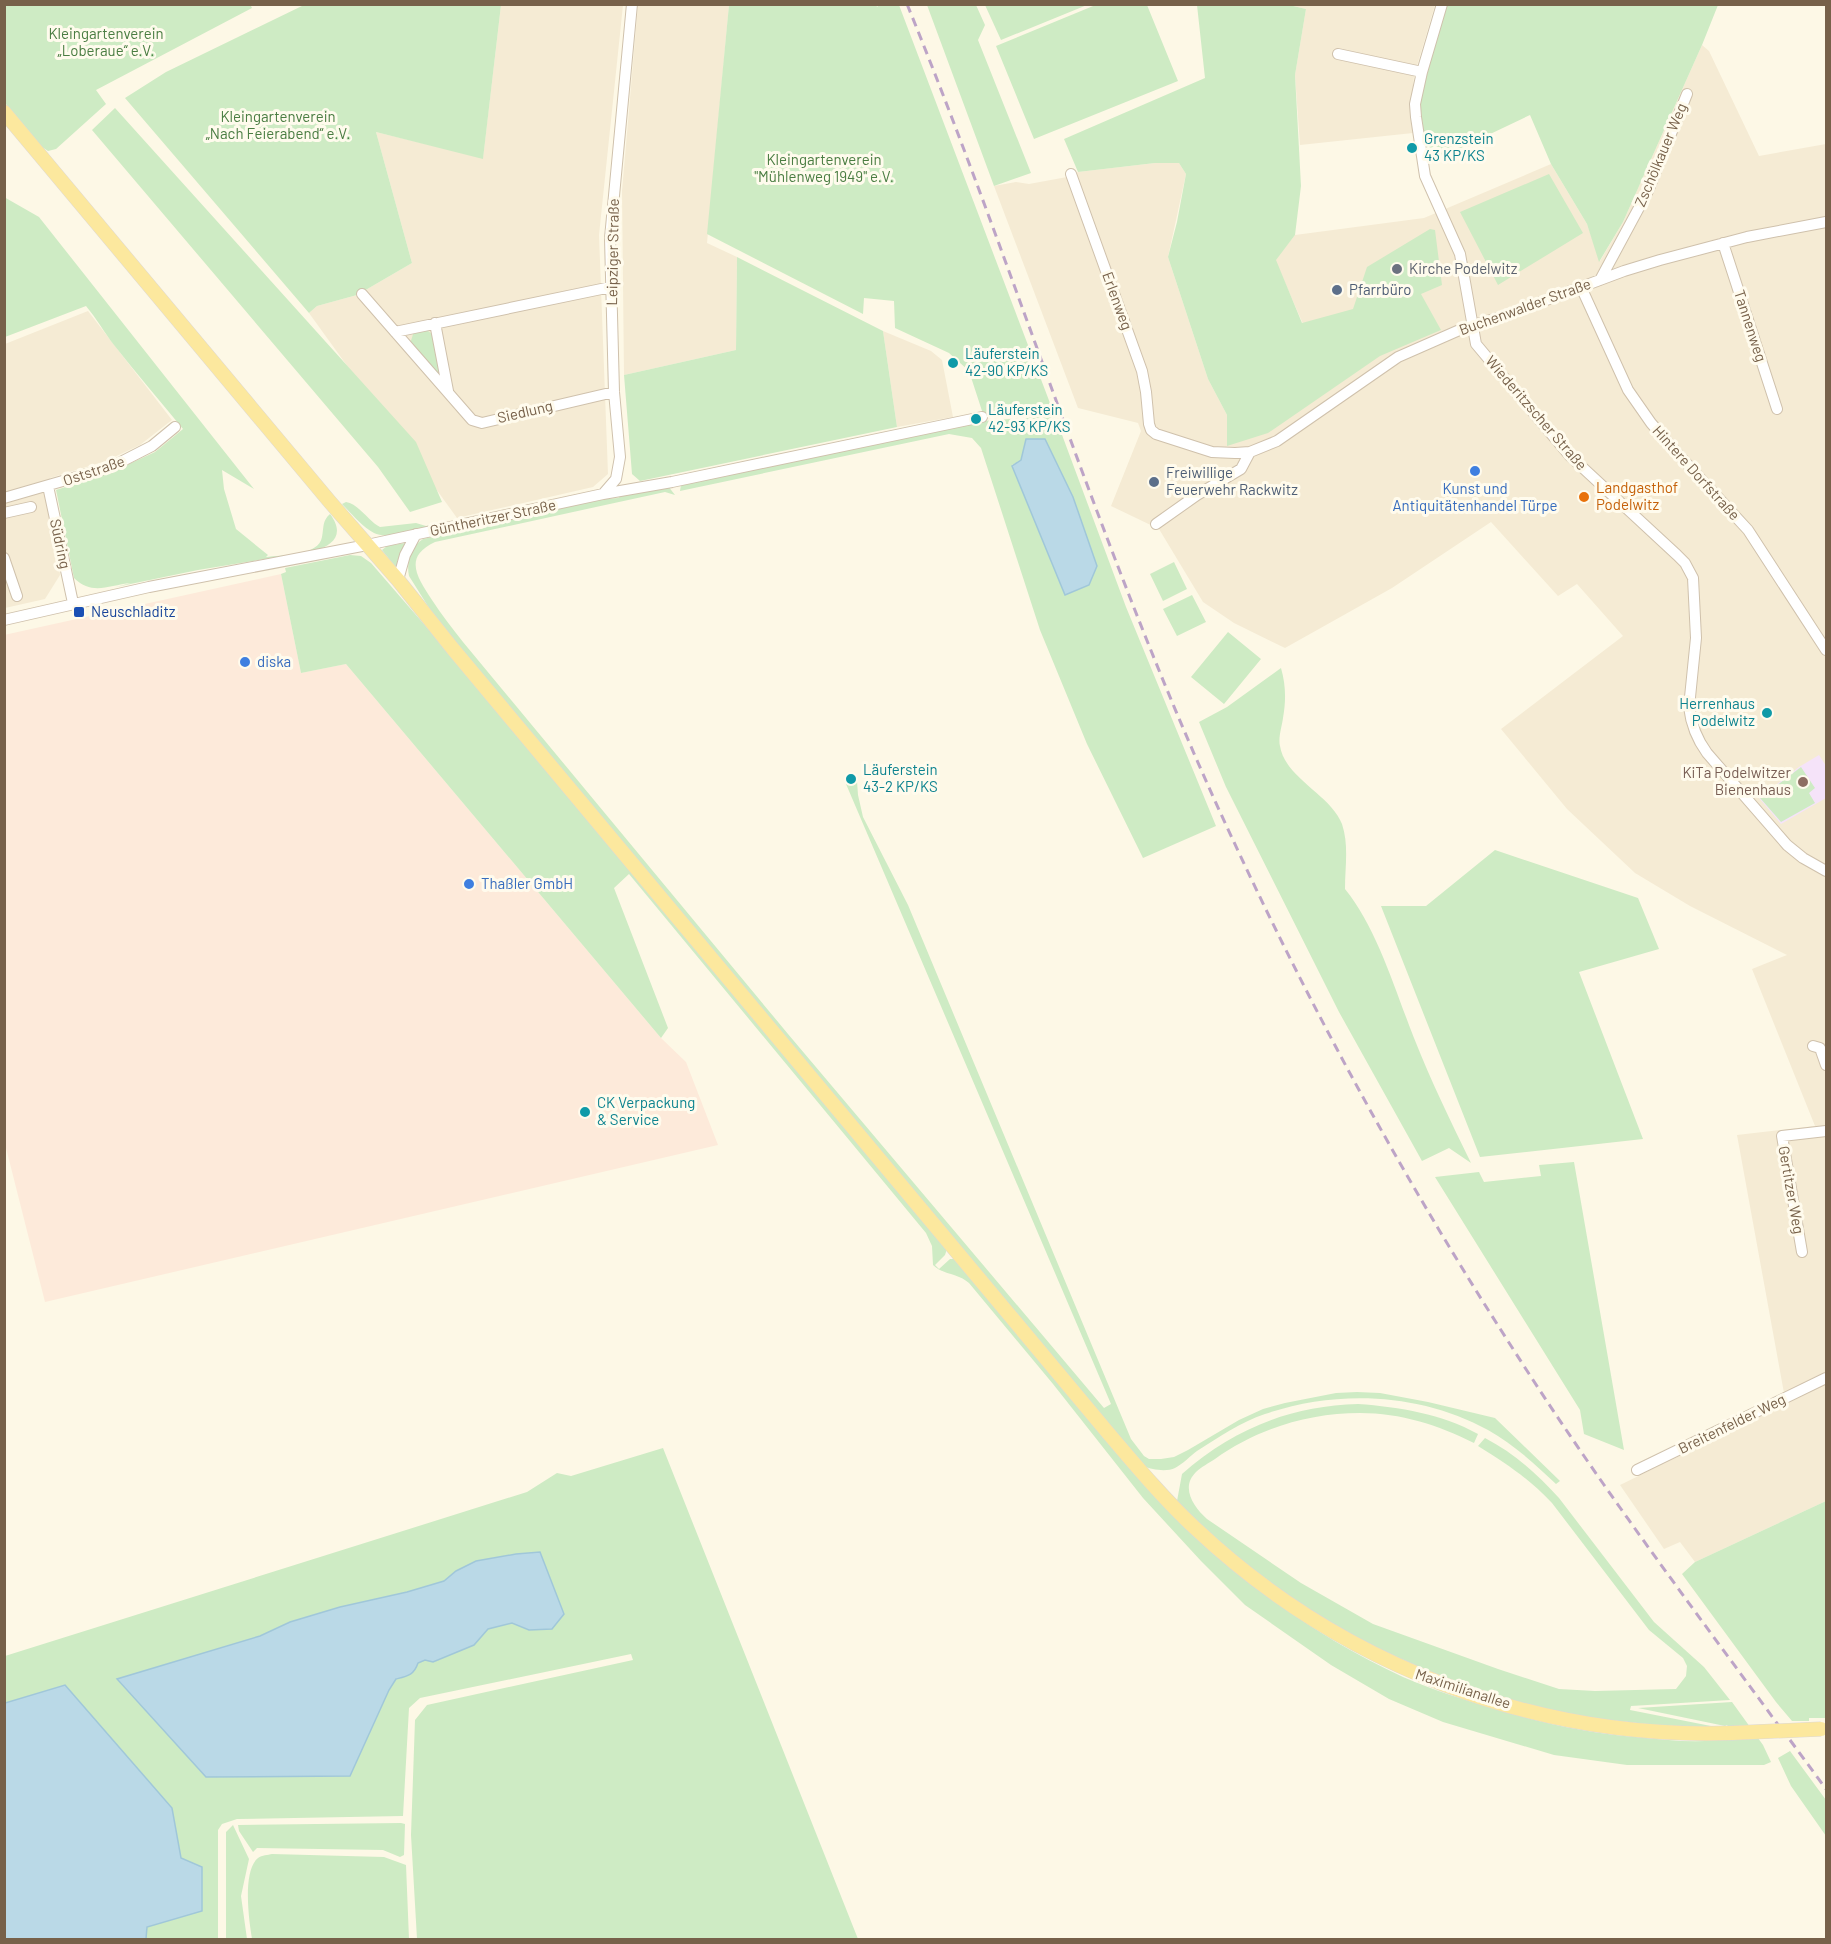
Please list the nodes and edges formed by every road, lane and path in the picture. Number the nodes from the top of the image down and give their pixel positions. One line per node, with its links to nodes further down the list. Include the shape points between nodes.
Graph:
1 (632, 4): 11 (street, Leipziger Straße, via 610,238)
2 (1442, 4): 4 (street, Wiederitzscher Straße)
3 (1338, 54): 4 (street)
4 (1422, 72): 15 (street, Wiederitzscher Straße, via 1415,104 1425,176 1460,254)
5 (1687, 94): 10 (street, Zschölkauer Weg, via 1648,191)
6 (4, 112): 31 (main road, Maximilianallee)
7 (1071, 174): 22 (street, Erlenweg, via 1142,371)
8 (1827, 222): 9 (street, Buchenwalder Straße)
9 (1723, 243): 10 (street, Buchenwalder Straße); 19 (street, Tannenweg)
10 (1600, 280): 12 (street, Buchenwalder Straße)
11 (611, 287): 14 (street); 18 (street, Leipziger Straße)
12 (1581, 287): 15 (street, Buchenwalder Straße); 37 (street, Hintere Dorfstraße, via 1628,390 1651,423 1748,530)
13 (362, 294): 16 (street, Siedlung)
14 (435, 323): 16 (street); 17 (street, Siedlung)
15 (1473, 326): 23 (street, Buchenwalder Straße, via 1398,357 1277,441); 38 (street, Wiederitzscher Straße, via 1481,351 1569,455 1690,570 1696,638 1689,706 1696,736 1787,845)
16 (395, 332): 17 (street, Siedlung)
17 (448, 391): 18 (street, Siedlung, via 472,420 482,423)
18 (614, 392): 25 (street, Leipziger Straße, via 619,468 616,479)
19 (1777, 408)
20 (982, 417): 25 (street, Güntheritzer Straße)
21 (175, 427): 24 (street, Oststraße, via 132,458)
22 (1151, 430): 23 (street, Buchenwalder Straße, via 1167,439 1212,452)
23 (1250, 452): 29 (street, Buchenwalder Straße, via 1241,469)
24 (48, 486): 26 (street, Oststraße); 35 (street, Südring)
25 (603, 494): 30 (street, Güntheritzer Straße)
26 (4, 498)
27 (31, 507): 28 (street, Südring)
28 (4, 513)
29 (1156, 524)
30 (416, 534): 31 (street, Güntheritzer Straße); 33 (street)
31 (367, 545): 33 (main road, Maximilianallee); 35 (street, Güntheritzer Straße)
32 (4, 558): 34 (street)
33 (398, 580): 45 (main road, Maximilianallee, bridge, via 1075,1394 1157,1490 1214,1546 1312,1620 1407,1671 1468,1694 1580,1722 1679,1733)
34 (18, 596)
35 (73, 603): 36 (street, Güntheritzer Straße)
36 (4, 620)
37 (1827, 650)
38 (1827, 871)
39 (1813, 1046): 40 (street, via 1820,1048)
40 (1827, 1065)
41 (1827, 1131): 42 (street, Gertitzer Weg, via 1782,1136)
42 (1802, 1252)
43 (1827, 1378): 44 (street, Breitenfelder Weg)
44 (1637, 1470)
45 (1824, 1729)

